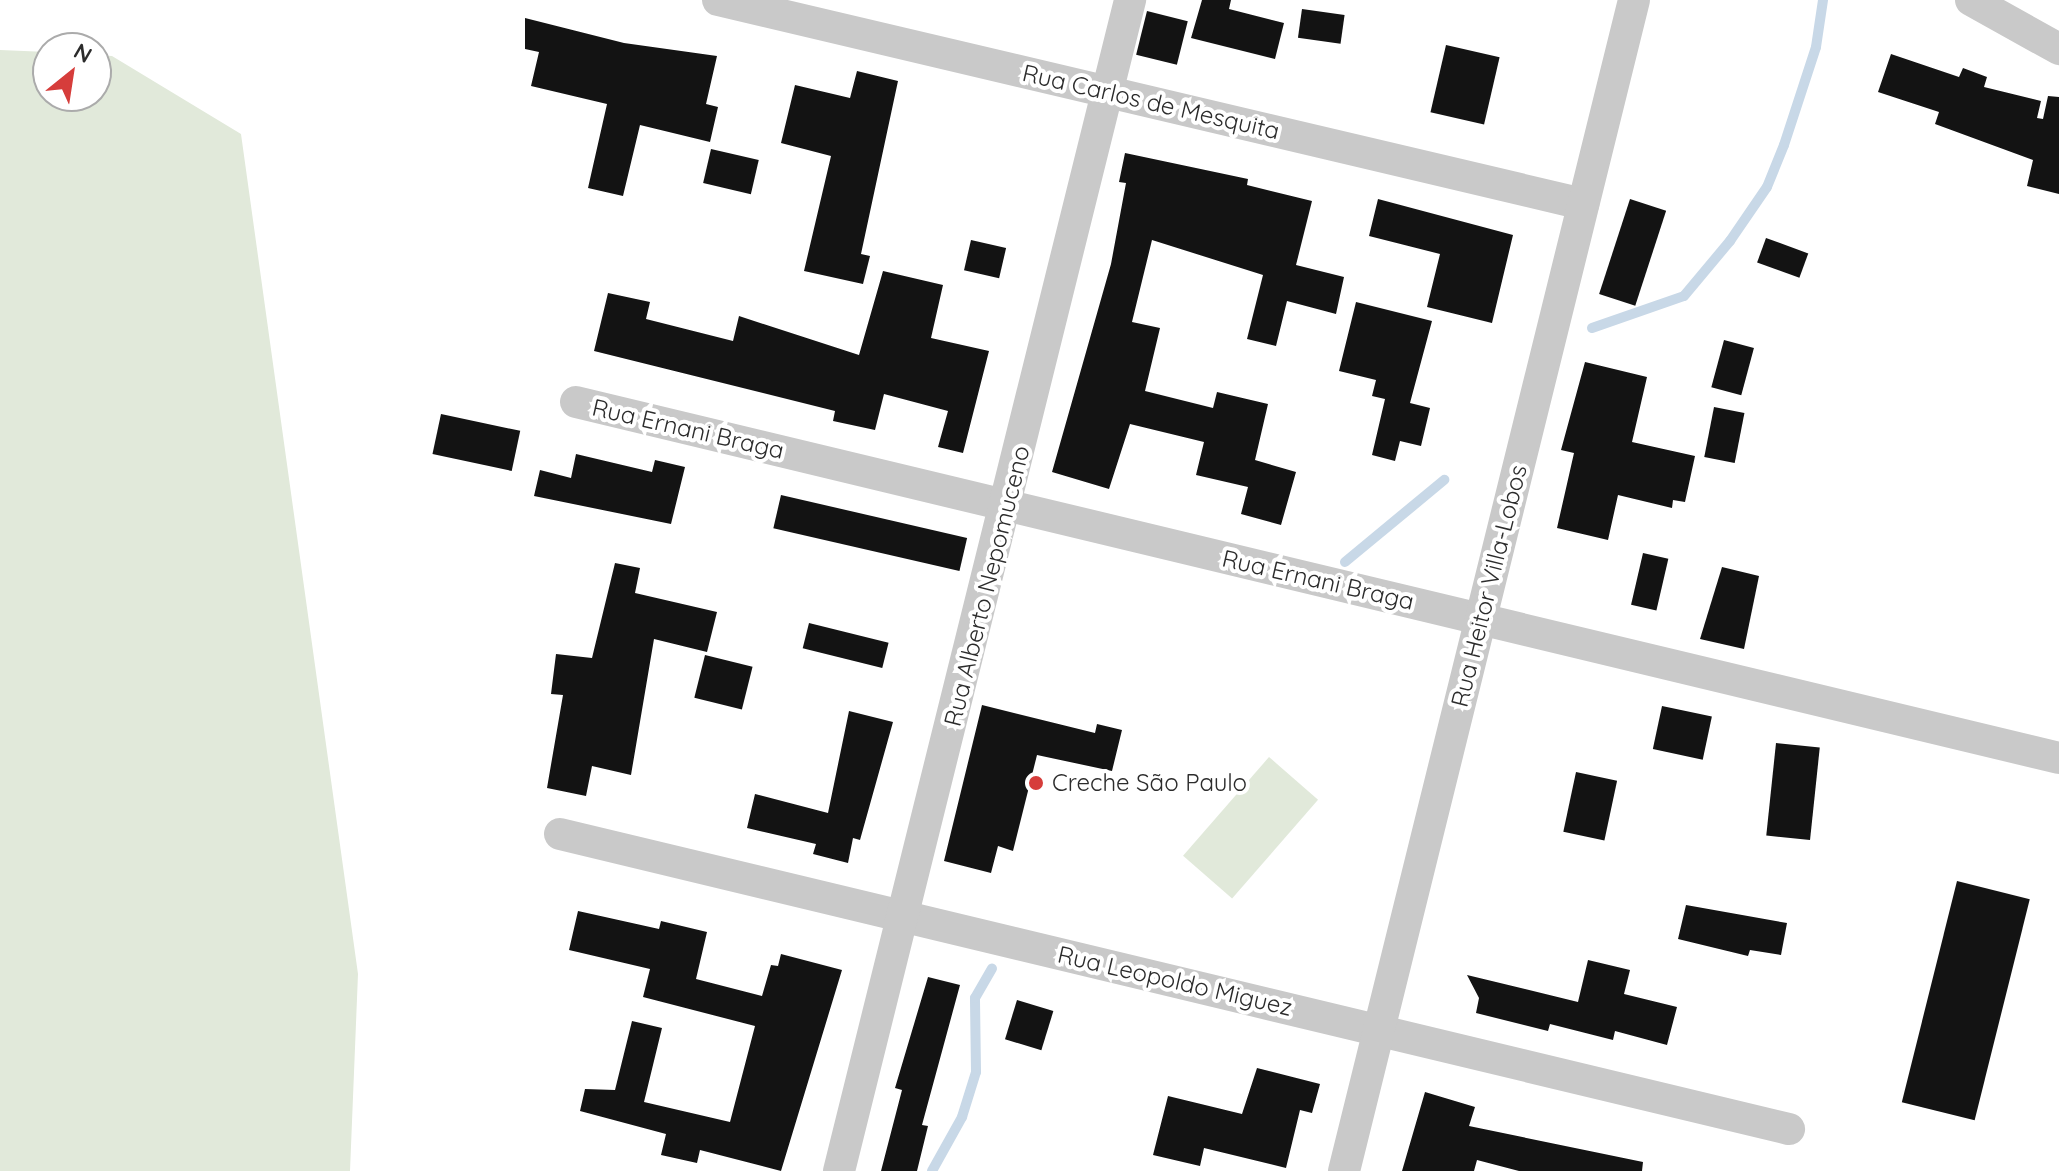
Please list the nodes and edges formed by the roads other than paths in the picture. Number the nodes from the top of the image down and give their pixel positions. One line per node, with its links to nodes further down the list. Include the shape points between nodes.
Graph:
1 (718, 0): 6 (street, Rua Carlos de Mesquita)
2 (1130, 0): 6 (street, Rua Alberto Nepomuceno)
3 (1634, 0): 7 (street, Rua Heitor Villa-Lobos)
4 (1971, 0): 5 (street)
5 (2059, 49)
6 (1108, 92): 7 (street, Rua Carlos de Mesquita); 9 (street, Rua Alberto Nepomuceno)
7 (1583, 204): 10 (street, Rua Heitor Villa-Lobos)
8 (576, 402): 9 (street, Rua Ernani Braga)
9 (1007, 505): 10 (street, Rua Ernani Braga); 13 (street, Rua Alberto Nepomuceno)
10 (1481, 619): 11 (street, Rua Ernani Braga); 14 (street, Rua Heitor Villa-Lobos)
11 (2059, 758)
12 (560, 834): 13 (street, Rua Leopoldo Miguez)
13 (906, 917): 14 (street, Rua Leopoldo Miguez); 16 (street, Rua Alberto Nepomuceno)
14 (1379, 1030): 15 (street, Rua Leopoldo Miguez); 17 (street, Rua Heitor Villa-Lobos)
15 (1789, 1129)
16 (839, 1171)
17 (1344, 1171)

